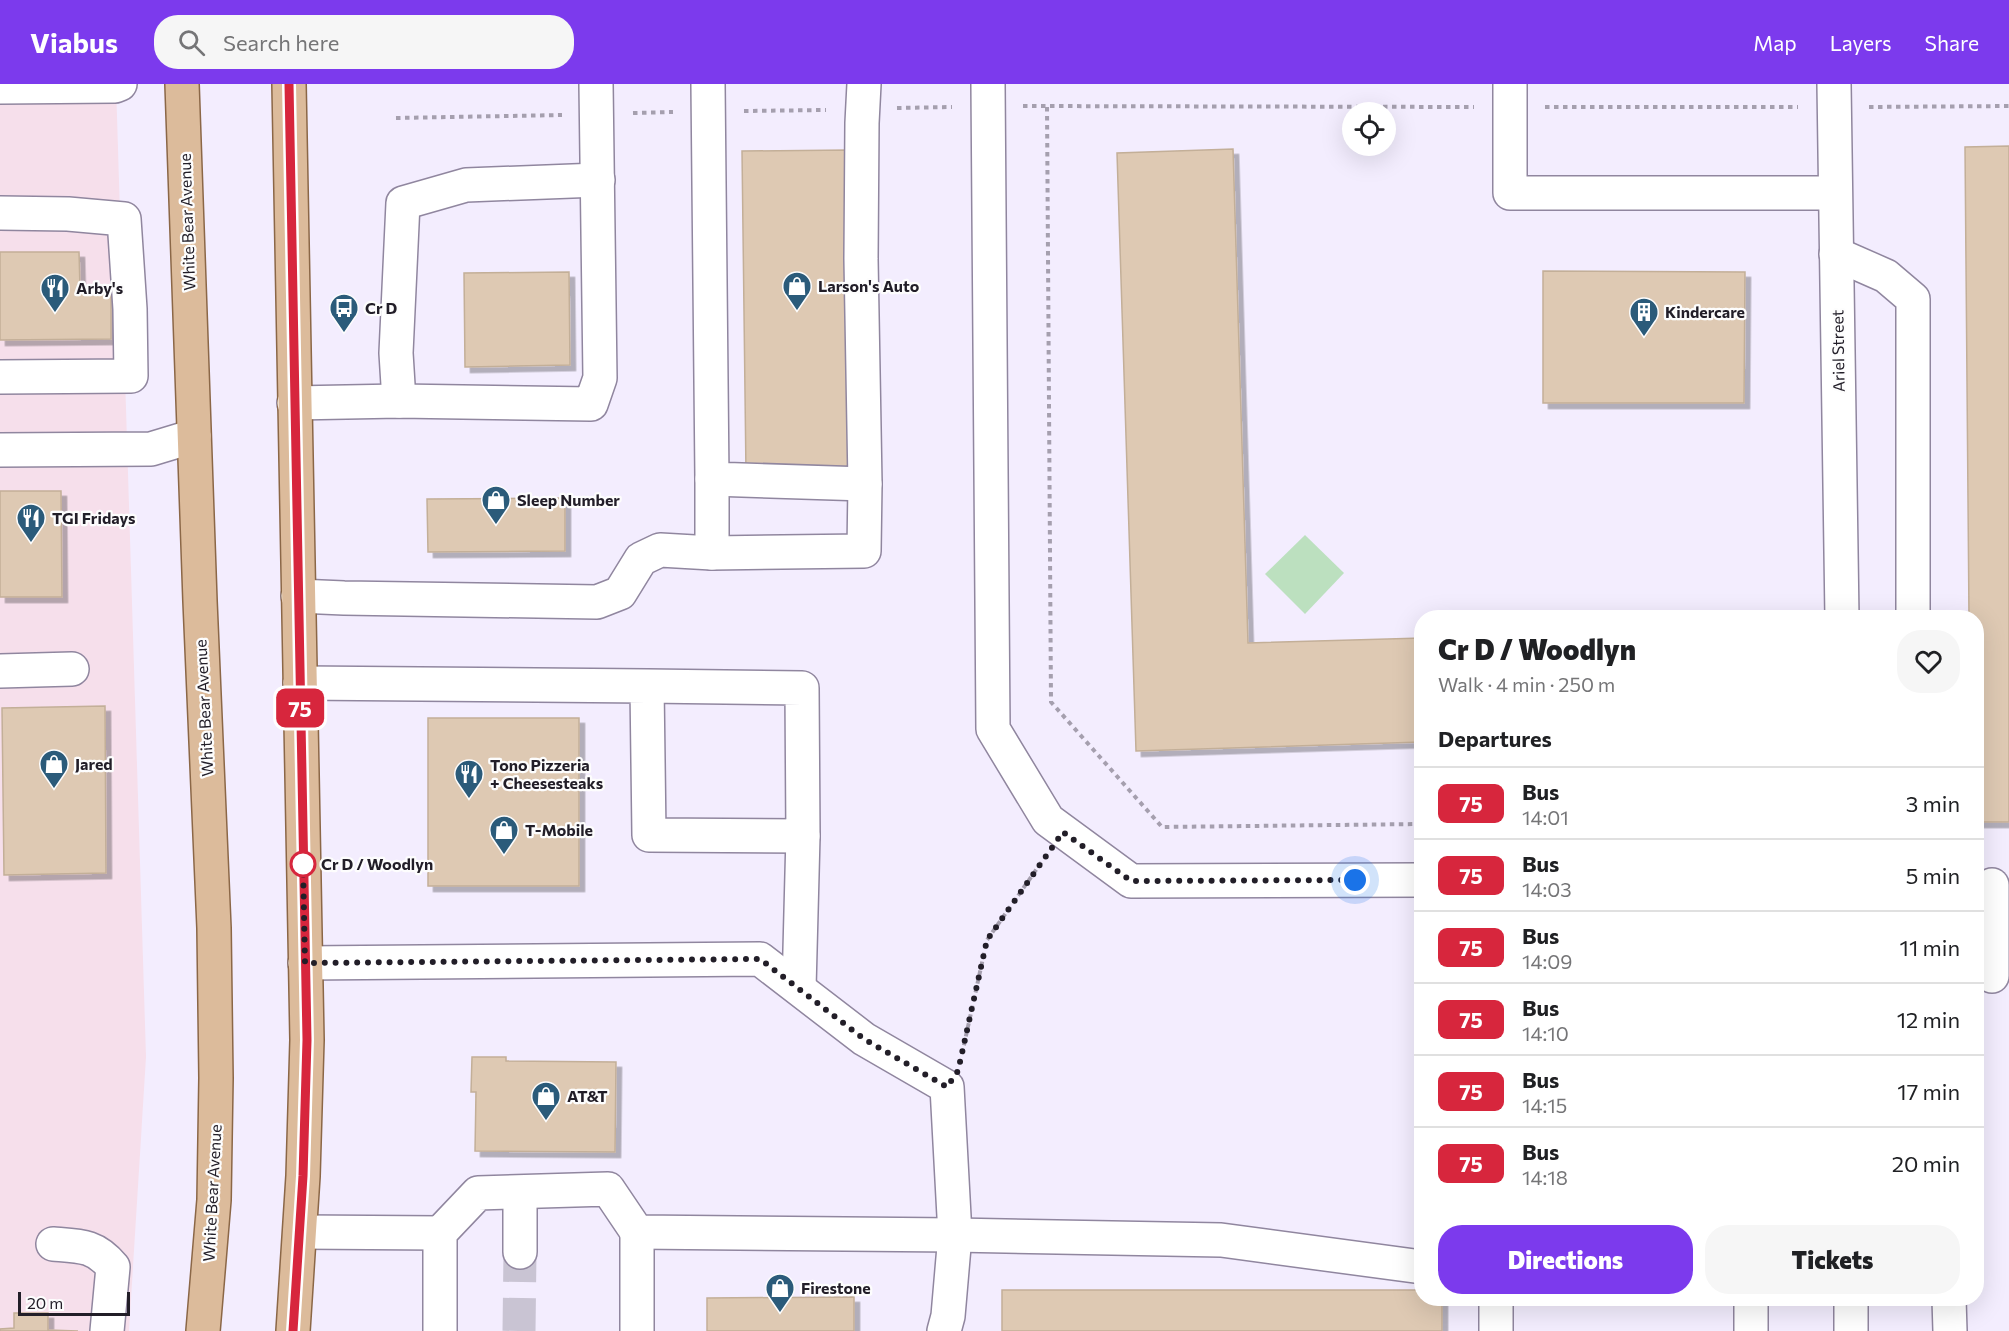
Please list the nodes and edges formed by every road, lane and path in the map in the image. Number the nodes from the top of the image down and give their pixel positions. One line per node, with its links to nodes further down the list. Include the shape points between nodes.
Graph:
1 (120, 84): 4 (street)
2 (182, 84): 21 (main road, White Bear Avenue)
3 (289, 84): 20 (main road)
4 (0, 87)
5 (988, 95): 8 (path); 12 (path); 34 (street, via 993,729 1048,820)
6 (1511, 95): 7 (path); 12 (path); 15 (street, via 1510,193)
7 (1834, 96): 11 (path); 15 (street, Ariel Street)
8 (863, 97): 9 (path); 24 (street)
9 (709, 98): 10 (path); 23 (street)
10 (596, 99): 13 (path); 14 (street)
11 (2009, 106)
12 (1047, 107): 33 (path, via 1051,702 1162,827)
13 (396, 118)
14 (598, 180): 19 (street, via 466,184 403,203 396,353); 19 (street, via 600,378 591,404)
15 (1835, 193): 17 (street, Ariel Street)
16 (0, 213): 18 (street, via 124,219 131,376)
17 (1836, 254): 27 (street, Ariel Street); 28 (street, via 1886,276 1913,299)
18 (0, 377)
19 (399, 402): 20 (street)
20 (294, 403): 26 (main road)
21 (194, 436): 22 (street, via 152,449); 55 (main road, White Bear Avenue, via 216,1047 214,1200)
22 (0, 450)
23 (712, 479): 24 (street); 25 (street)
24 (865, 484): 25 (street, via 864,551)
25 (712, 553): 26 (street, via 660,550 650,554 641,559 620,593 597,602)
26 (298, 596): 31 (main road)
27 (1842, 610)
28 (1913, 610)
29 (72, 669): 30 (street)
30 (0, 671)
31 (300, 683): 32 (street); 38 (main road)
32 (647, 686): 35 (street, via 802,688); 35 (street, via 649,835)
33 (1414, 824)
34 (1063, 832): 36 (street, via 1131,881); 41 (path, via 987,940 958,1071)
35 (803, 836): 40 (street)
36 (1414, 880)
37 (1993, 885): 39 (street)
38 (305, 963): 40 (street, via 760,959); 43 (main road, via 307,1040)
39 (1992, 976)
40 (799, 988): 41 (street, via 864,1039)
41 (947, 1087): 46 (street)
42 (520, 1192): 44 (street, via 608,1189); 45 (street, via 478,1193); 48 (street)
43 (300, 1232): 45 (street); 56 (main road)
44 (637, 1232): 46 (street); 58 (street)
45 (440, 1233): 57 (street)
46 (955, 1235): 49 (street, via 1221,1240); 59 (street)
47 (53, 1244): 54 (street, via 85,1246 104,1256 113,1267)
48 (520, 1252)
49 (1414, 1266)
50 (1496, 1306): 60 (street)
51 (1751, 1306): 61 (street)
52 (1851, 1306): 62 (street)
53 (1949, 1306): 63 (street)
54 (107, 1331)
55 (203, 1331)
56 (293, 1331)
57 (440, 1331)
58 (637, 1331)
59 (944, 1331)
60 (1496, 1331)
61 (1751, 1331)
62 (1851, 1331)
63 (1950, 1331)

